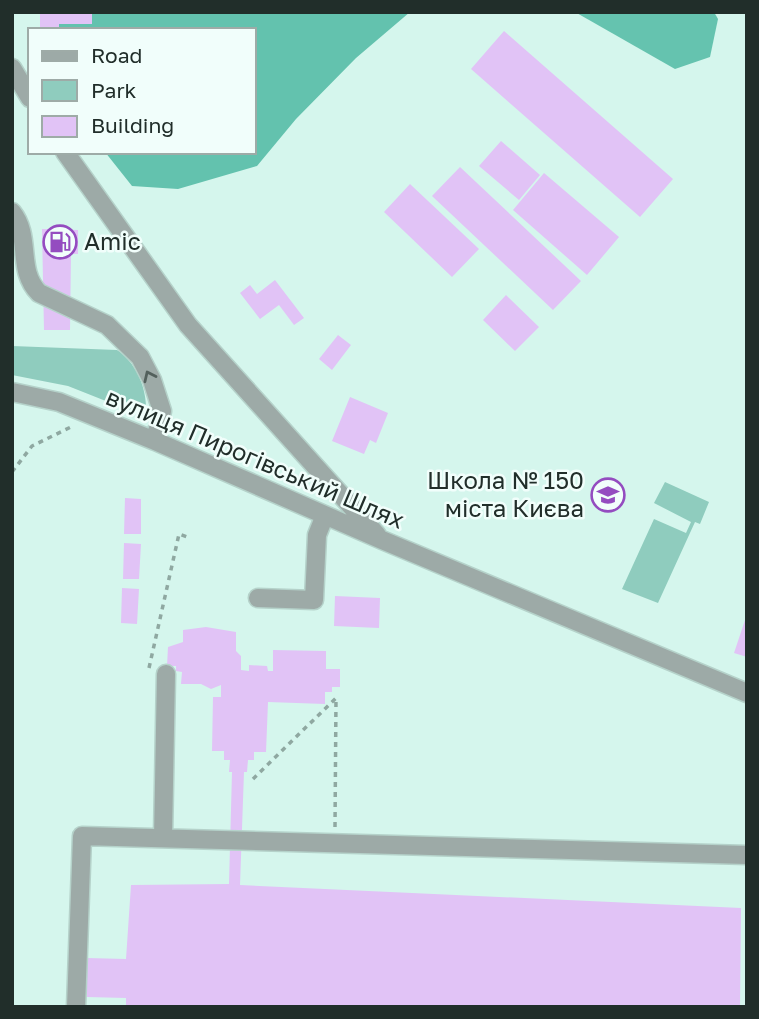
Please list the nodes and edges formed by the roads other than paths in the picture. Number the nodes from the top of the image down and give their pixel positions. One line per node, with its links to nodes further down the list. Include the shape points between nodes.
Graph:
1 (12, 68): 2 (street)
2 (28, 96)
3 (66, 154): 8 (street, via 188,324)
4 (12, 212): 6 (street, one-way to 4, via 162,411 140,357 107,325 39,293 30,284 23,236)
5 (12, 393): 6 (street, вулиця Пирогівський Шлях, via 59,402)
6 (155, 441): 7 (street, вулиця Пирогівський Шлях)
7 (325, 515): 8 (street, вулиця Пирогівський Шлях); 9 (street, via 317,535 314,600)
8 (382, 540): 11 (street, вулиця Пирогівський Шлях)
9 (258, 598)
10 (166, 674): 12 (street)
11 (747, 693)
12 (163, 838): 13 (street); 14 (street, via 82,836)
13 (747, 855)
14 (76, 1007)

